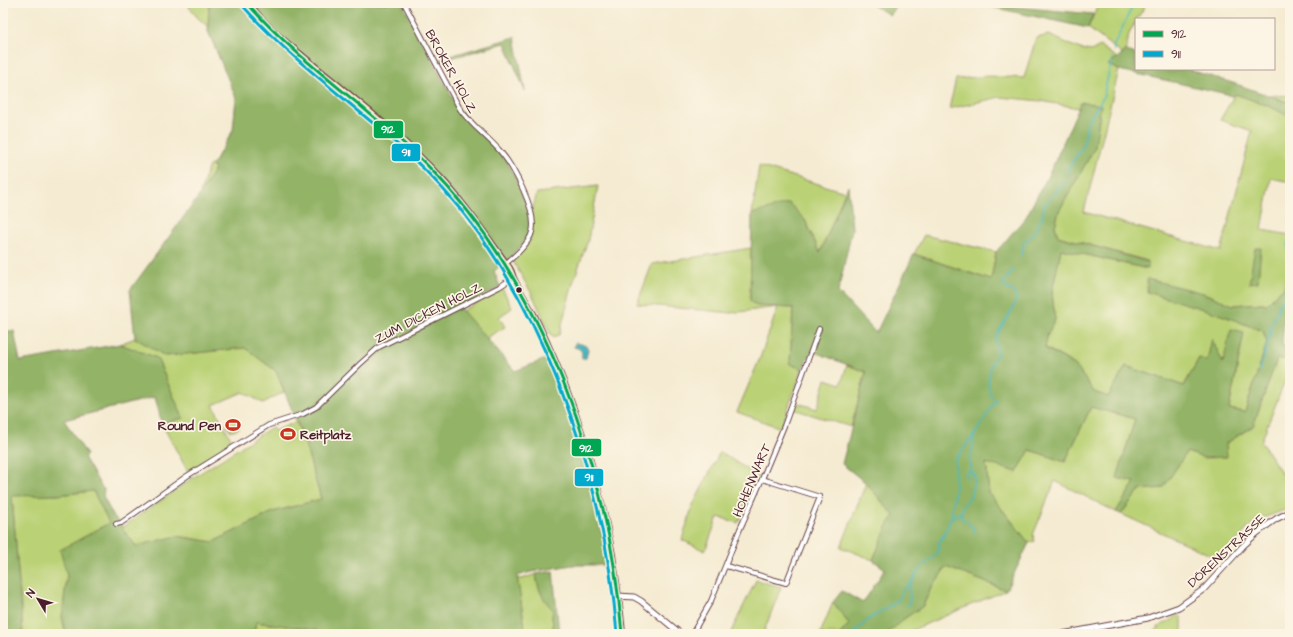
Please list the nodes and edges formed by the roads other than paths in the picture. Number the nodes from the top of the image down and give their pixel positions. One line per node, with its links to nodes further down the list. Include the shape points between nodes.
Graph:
1 (247, 3): 3 (main road, via 276,34 424,161 466,208)
2 (404, 3): 3 (street, BROKER HOLZ, via 460,109 467,120 499,150 526,196 532,214 532,233)
3 (505, 264): 4 (main road)
4 (513, 278): 8 (street, ZUM DICKEN HOLZ, via 379,347 316,407 269,425); 10 (main road, via 546,341 578,423 602,510)
5 (818, 329): 6 (street, HOHENWART, via 784,426)
6 (762, 479): 9 (street, HOHENWART); 9 (street, via 820,497 786,583)
7 (1290, 512): 14 (street, DÖRENSTRASSE, via 1256,533 1204,589 1178,607 1148,618)
8 (116, 524)
9 (726, 566): 13 (street, HOHENWART, via 711,601)
10 (618, 596): 11 (main road); 12 (street, via 641,601)
11 (622, 634)
12 (681, 634)
13 (692, 634)
14 (1062, 634)

